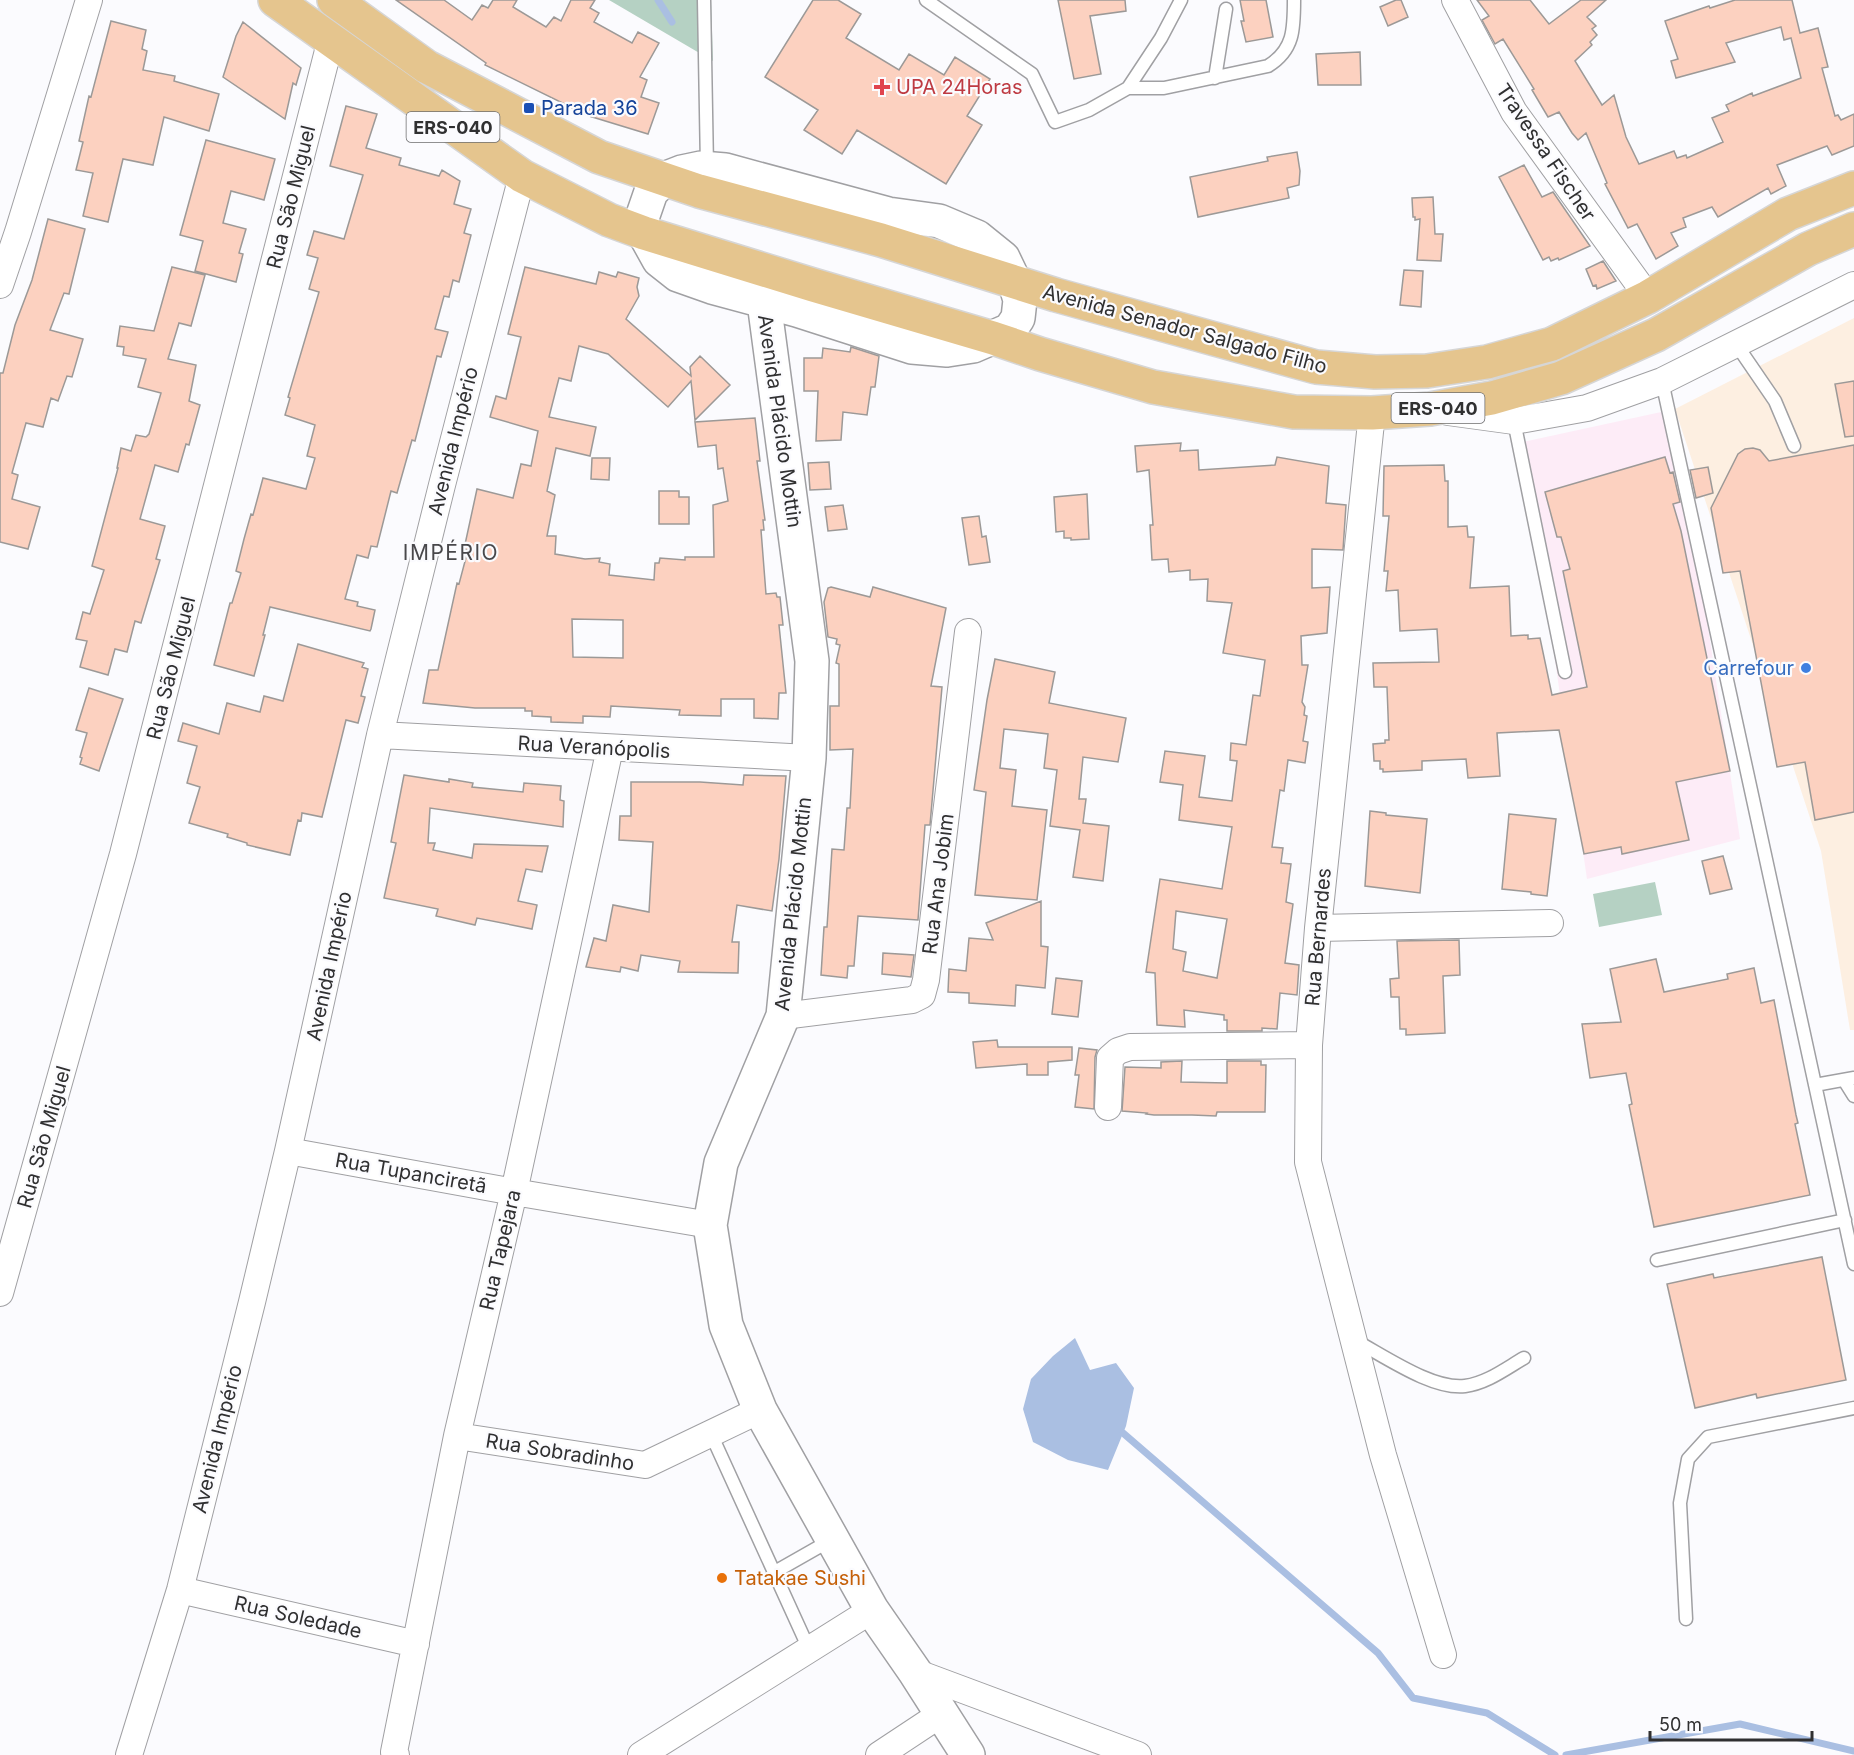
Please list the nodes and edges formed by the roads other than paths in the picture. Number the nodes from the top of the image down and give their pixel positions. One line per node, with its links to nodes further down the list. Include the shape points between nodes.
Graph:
1 (89, 0): 20 (street)
2 (275, 0): 10 (main road, ERS-040)
3 (333, 0): 15 (main road, Avenida Senador Salgado Filho / ERS-040, via 427,67 599,157)
4 (704, 0): 13 (lane)
5 (926, 0): 12 (lane, via 1032,74 1055,122 1089,110)
6 (1181, 0): 12 (lane)
7 (1293, 0): 11 (lane, via 1293,33 1287,50 1278,60 1268,66)
8 (1455, 0): 22 (street, Travessa Fischer, via 1514,112)
9 (1226, 9): 11 (lane)
10 (331, 39): 14 (main road, ERS-040); 50 (street, Rua São Miguel, via 123,854)
11 (1215, 78): 12 (lane, via 1164,88)
12 (1128, 88)
13 (707, 168): 15 (main road, Avenida Senador Salgado Filho); 19 (main road, Avenida Senador Salgado Filho, via 888,214 939,221 977,237 1003,258)
14 (522, 176): 18 (main road, ERS-040, via 609,220); 33 (street, Avenida Império)
15 (664, 179): 18 (main road, via 645,205); 19 (main road, Avenida Senador Salgado Filho / ERS-040)
16 (1854, 188): 22 (main road, Avenida Senador Salgado Filho / ERS-040, via 1788,214)
17 (1854, 229): 27 (main road, ERS-040, via 1808,249 1656,335 1561,378 1492,398)
18 (644, 233): 23 (main road, Avenida Senador Salgado Filho, via 659,260 678,275); 24 (main road, ERS-040)
19 (1015, 282): 22 (main road, Avenida Senador Salgado Filho / ERS-040, via 1316,367 1375,372 1427,371 1487,362 1552,344); 24 (main road, Avenida Senador Salgado Filho, via 1020,300 1018,318 1010,330)
20 (0, 285)
21 (1854, 285): 25 (street)
22 (1648, 297)
23 (764, 302): 24 (main road, Avenida Senador Salgado Filho, via 912,347 947,350); 35 (main road, Avenida Plácido Mottin, via 813,661)
24 (993, 338): 28 (main road, ERS-040, via 1153,387 1294,412)
25 (1736, 344): 26 (street); 30 (lane, via 1775,401)
26 (1662, 381): 29 (street, via 1587,408); 41 (lane)
27 (1430, 409): 28 (main road, ERS-040); 29 (street)
28 (1372, 412): 37 (street, Rua Bernardes)
29 (1514, 421): 32 (lane)
30 (1794, 446)
31 (968, 632): 38 (street, Rua Ana Jobim, via 922,995 912,1000)
32 (1565, 672)
33 (380, 735): 34 (street, Rua Veranópolis); 44 (street, Avenida Império)
34 (609, 748): 35 (street, Rua Veranópolis); 45 (street, Rua Tapejara)
35 (808, 758): 38 (main road, Avenida Plácido Mottin)
36 (1550, 923): 37 (street)
37 (1318, 928): 39 (street, Rua Bernardes)
38 (783, 1016): 47 (main road, Avenida Plácido Mottin, via 721,1163)
39 (1309, 1045): 43 (street, via 1130,1047 1110,1058); 51 (street, Rua Bernardes, via 1308,1162)
40 (1849, 1079): 41 (lane); 42 (lane)
41 (1815, 1085): 46 (lane)
42 (1854, 1096)
43 (1108, 1107)
44 (288, 1151): 45 (street, Rua Tupanciretã); 59 (street, Avenida Império)
45 (514, 1192): 47 (street, Rua Tupanciretã); 56 (street, Rua Tapejara)
46 (1845, 1220): 48 (lane); 49 (lane)
47 (710, 1225): 54 (main road, Avenida Plácido Mottin, via 726,1325)
48 (1657, 1260)
49 (1854, 1264)
50 (0, 1293)
51 (1353, 1339): 52 (lane, via 1435,1384 1464,1386 1481,1382); 64 (street, Rua Bernardes, via 1383,1455)
52 (1524, 1358)
53 (1854, 1408): 61 (lane, via 1708,1437 1688,1460 1680,1503)
54 (760, 1410): 55 (street, Rua Sobradinho); 57 (main road, Avenida Plácido Mottin)
55 (711, 1434): 56 (street, Rua Sobradinho, via 645,1465); 58 (lane)
56 (457, 1436): 62 (street, Rua Tapejara)
57 (832, 1539): 58 (lane); 60 (main road, Avenida Plácido Mottin)
58 (773, 1572): 63 (lane)
59 (180, 1590): 62 (street, Rua Soledade); 68 (street, Avenida Império)
60 (872, 1610): 63 (street); 65 (main road, Avenida Plácido Mottin)
61 (1686, 1619)
62 (416, 1644): 67 (street, Rua Tapejara)
63 (809, 1649): 69 (street)
64 (1443, 1654)
65 (915, 1672): 66 (main road, Avenida Plácido Mottin); 72 (street)
66 (941, 1714): 70 (street); 71 (main road, Avenida Plácido Mottin)
67 (395, 1754)
68 (129, 1755)
69 (641, 1755)
70 (879, 1755)
71 (968, 1755)
72 (1138, 1755)

